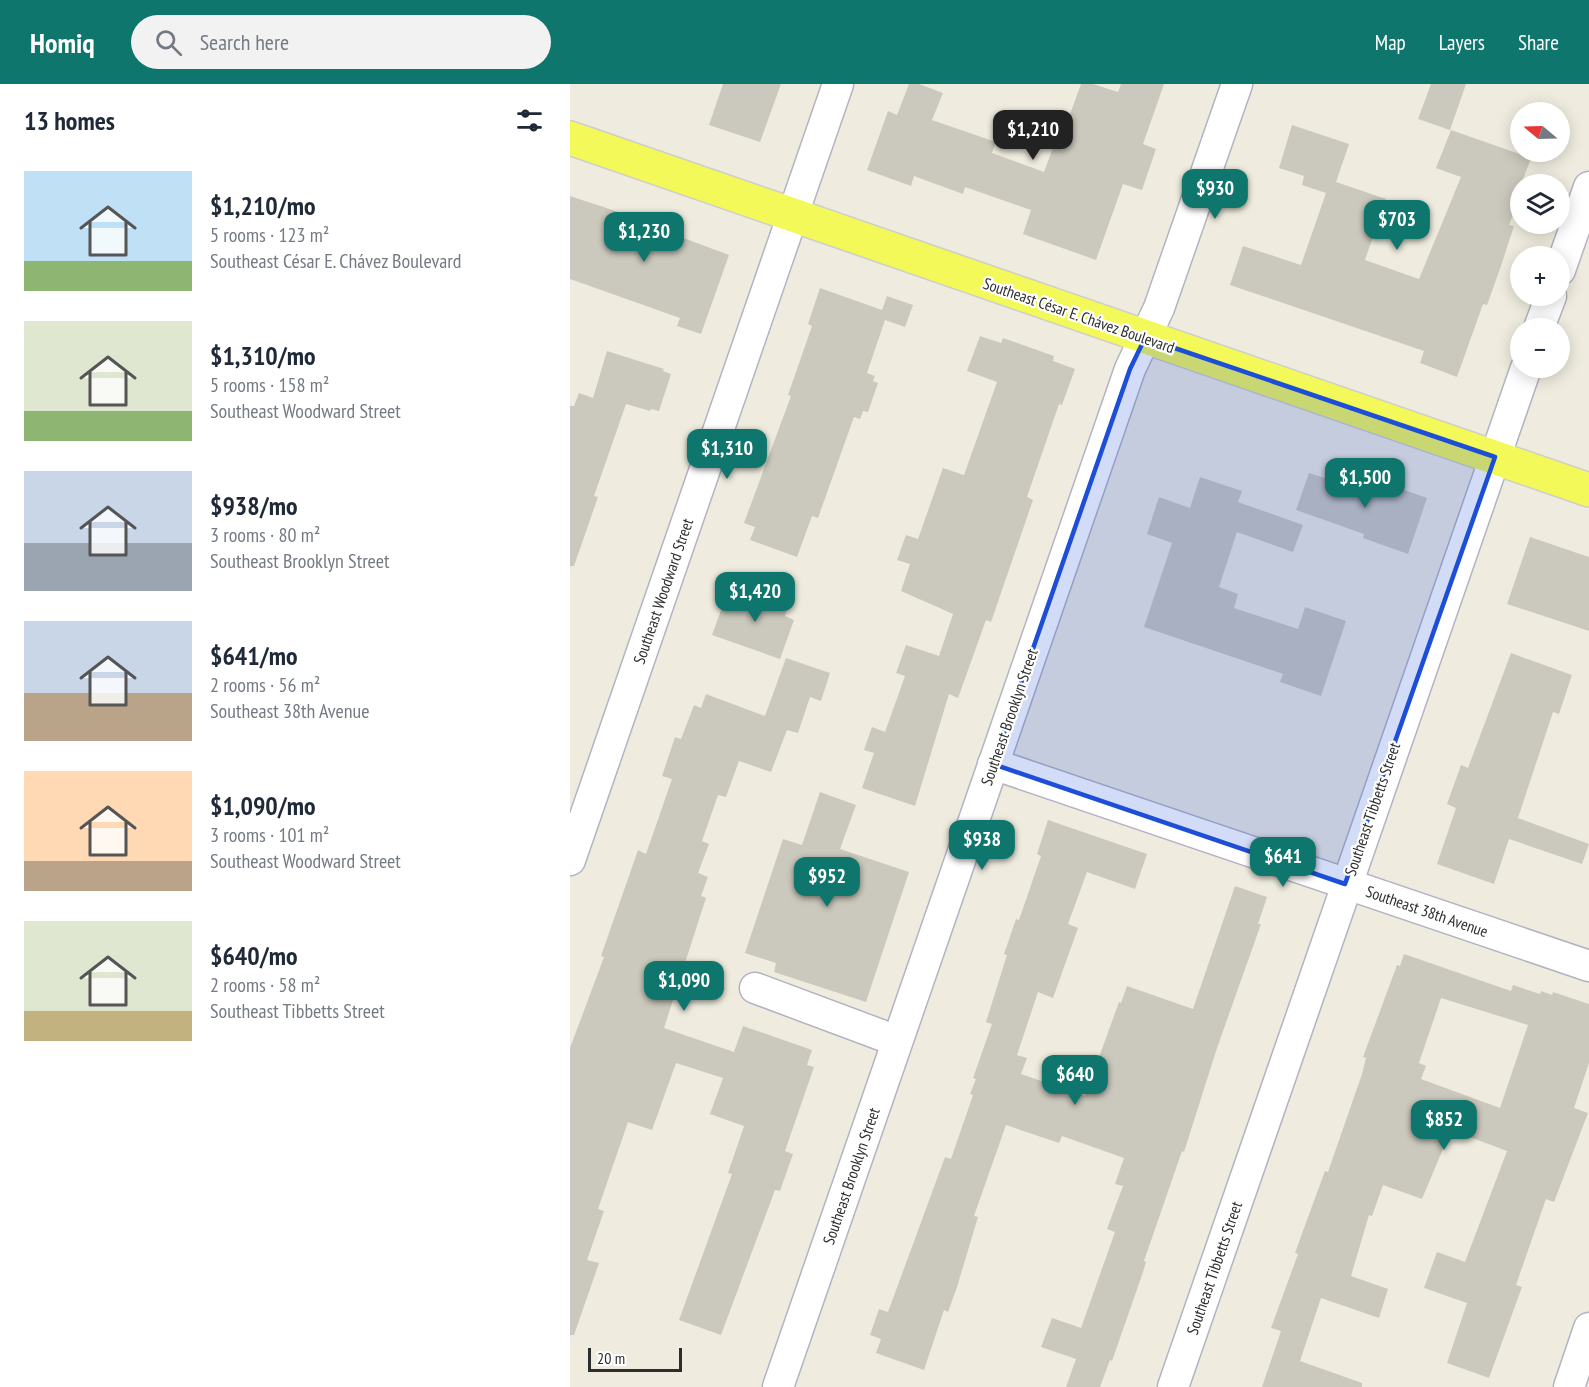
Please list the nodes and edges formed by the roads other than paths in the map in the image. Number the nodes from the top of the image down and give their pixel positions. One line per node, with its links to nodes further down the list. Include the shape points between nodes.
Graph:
1 (838, 84): 5 (street, Southeast Woodward Street)
2 (1237, 84): 7 (street, Southeast Brooklyn Street)
3 (570, 138): 5 (main road, Southeast César E. Chávez Boulevard)
4 (1589, 187): 6 (street)
5 (793, 214): 7 (main road, Southeast César E. Chávez Boulevard); 12 (street, Southeast Woodward Street)
6 (1568, 246)
7 (1145, 338): 9 (main road, Southeast César E. Chávez Boulevard); 11 (street, Southeast Brooklyn Street, via 1130,369)
8 (1523, 378): 9 (street, Southeast Tibbetts Street)
9 (1495, 457): 10 (main road, Southeast César E. Chávez Boulevard); 14 (street, Southeast Tibbetts Street)
10 (1589, 490)
11 (993, 764): 14 (street, Southeast 38th Avenue); 17 (street, Southeast Brooklyn Street)
12 (582, 784): 13 (street, Southeast Woodward Street)
13 (570, 860)
14 (1346, 884): 15 (street, Southeast 38th Avenue); 20 (street, Southeast Tibbetts Street)
15 (1589, 966)
16 (755, 988): 17 (street)
17 (897, 1041): 19 (street, Southeast Brooklyn Street)
18 (1589, 1328): 21 (street)
19 (778, 1387)
20 (1173, 1387)
21 (1569, 1387)

